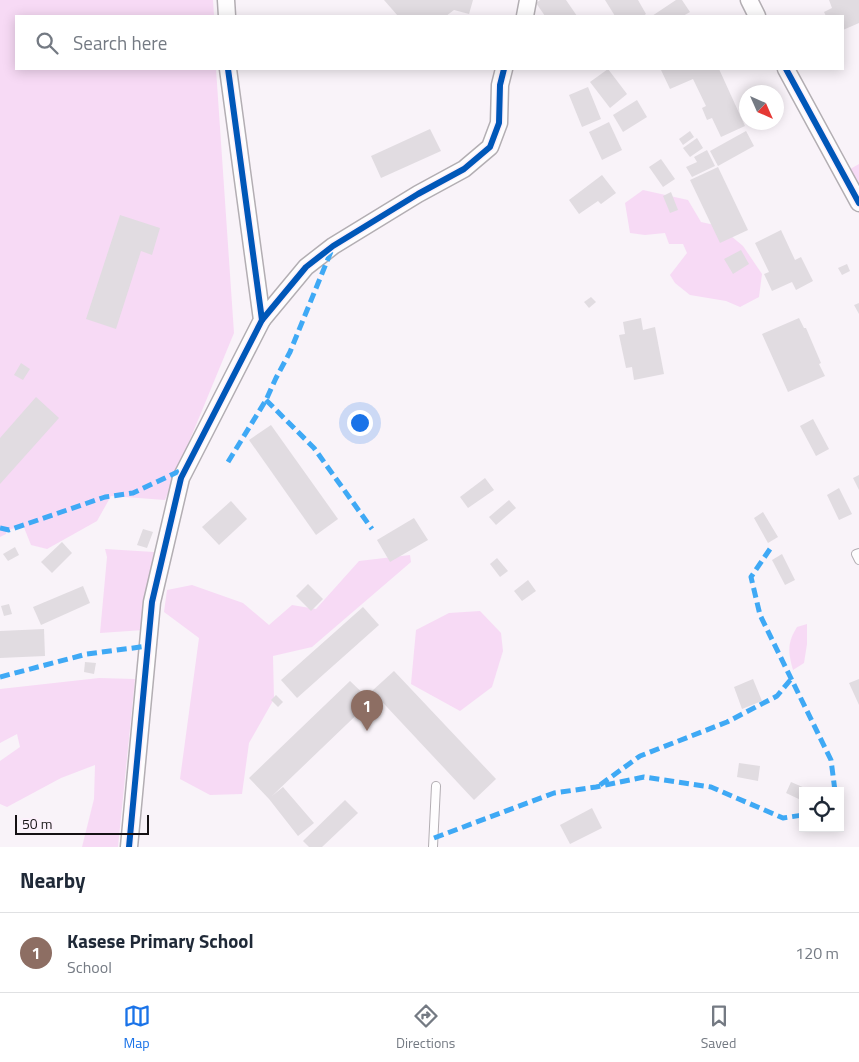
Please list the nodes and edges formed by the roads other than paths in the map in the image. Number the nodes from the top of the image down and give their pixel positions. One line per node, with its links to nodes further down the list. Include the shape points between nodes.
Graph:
1 (226, 0): 3 (street)
2 (528, 0): 4 (street)
3 (227, 15)
4 (525, 15)
5 (228, 70): 9 (street)
6 (504, 70): 9 (street, via 499,123 490,147 464,169 418,194 306,267)
7 (787, 70): 8 (street)
8 (859, 203)
9 (262, 320): 13 (street, via 182,478 152,602)
10 (859, 553): 11 (lane, via 856,554)
11 (859, 560)
12 (436, 786): 14 (lane)
13 (129, 847)
14 (433, 847)

